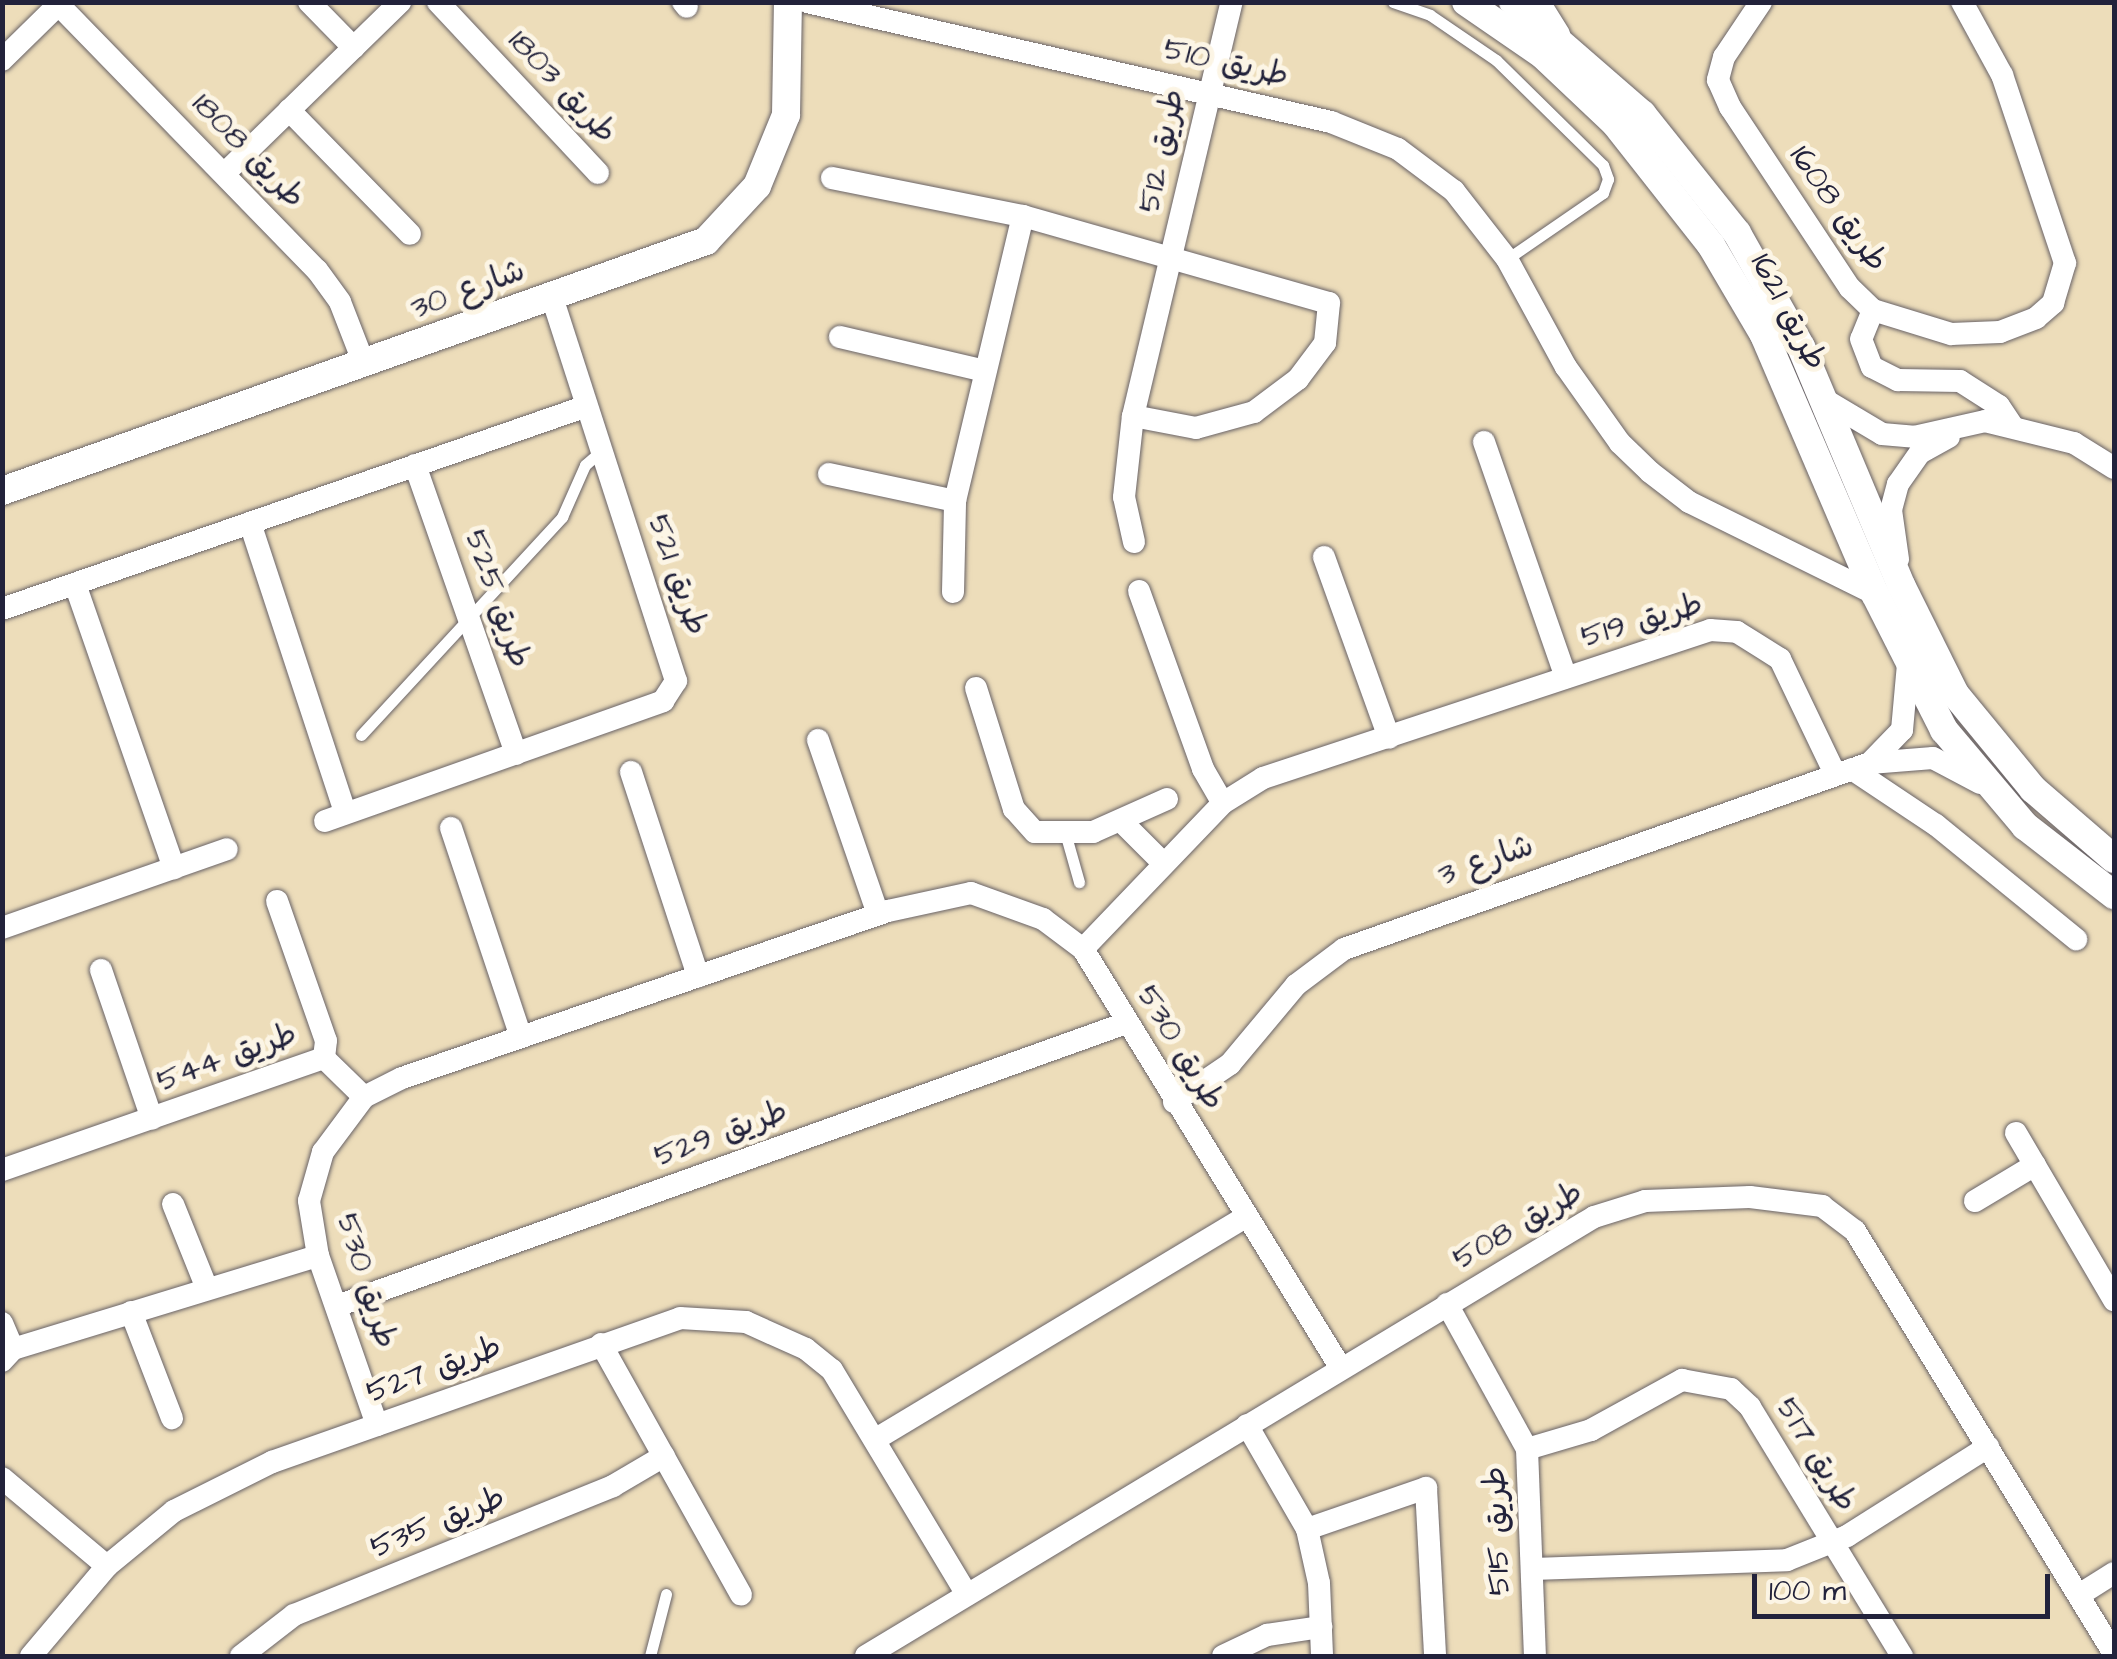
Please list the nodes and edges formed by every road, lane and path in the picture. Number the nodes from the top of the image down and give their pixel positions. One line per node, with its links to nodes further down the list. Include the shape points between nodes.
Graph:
1 (309, 2): 15 (street)
2 (400, 2): 15 (street)
3 (438, 2): 20 (street, طريق 1803)
4 (788, 2): 26 (street, شارع 30, via 786,115 770,162 735,214 688,251)
5 (806, 2): 17 (street, طريق 510)
6 (1232, 2): 17 (street, طريق 512)
7 (1394, 2): 25 (lane, via 1430,16 1496,60 1603,164 1603,194)
8 (1466, 2): 47 (street, طريق 1621, via 1543,55 1615,123 1712,245)
9 (1513, 2): 14 (street, طريق 1621)
10 (1539, 2): 14 (street)
11 (1762, 2): 27 (street, طريق 1608, via 1724,57 1718,80 1850,288)
12 (1962, 2): 27 (street, طريق 1608, via 2002,75 2060,243 2061,283 2054,303 2036,318 2000,332 1951,334)
13 (57, 4): 16 (street); 19 (street, طريق 1808)
14 (1568, 45): 31 (street, طريق 1621, via 1642,114 1737,233 1776,295)
15 (354, 48): 18 (street)
16 (2, 60)
17 (1208, 92): 24 (street, طريق 512); 25 (street, طريق 510, via 1370,133 1454,191)
18 (289, 110): 19 (street); 23 (street)
19 (225, 173): 29 (street, طريق 1808, via 330,285)
20 (598, 173)
21 (832, 178): 22 (street, طريق 512)
22 (1022, 216): 24 (street, طريق 512); 30 (street)
23 (410, 234)
24 (1172, 256): 33 (street, طريق 512); 33 (street, طريق 512, via 1328,303 1328,328 1298,378 1254,412 1196,428)
25 (1507, 259): 47 (street, طريق 510, via 1543,328 1620,443 1650,472 1689,502)
26 (552, 298): 29 (street, شارع 30); 32 (street, طريق 521)
27 (1873, 310): 35 (street, via 1861,339 1872,367 1898,380 1960,381 1981,390)
28 (840, 337): 30 (street)
29 (364, 364): 41 (street, شارع 30)
30 (984, 372): 42 (street)
31 (1825, 400): 34 (street, via 1882,434 1914,437); 47 (street, طريق 1621)
32 (584, 407): 37 (street, طريق 521); 38 (street)
33 (1133, 416): 44 (street, طريق 512, via 1124,497)
34 (1985, 421): 35 (street); 47 (street, via 1920,453 1898,484)
35 (2012, 425): 39 (street, via 2074,442)
36 (1484, 442): 53 (street, طريق 519)
37 (600, 452): 51 (lane, via 585,465 568,509); 59 (street, طريق 521, via 676,682 663,701)
38 (416, 466): 43 (street); 51 (street, طريق 525)
39 (2114, 468)
40 (829, 474): 42 (street)
41 (2, 491)
42 (955, 501): 49 (street)
43 (250, 523): 46 (street); 59 (street, طريق 521, via 335,816)
44 (1134, 542)
45 (1324, 557): 57 (street)
46 (75, 584): 50 (street); 71 (street)
47 (1889, 590): 52 (street, طريق 1621); 69 (street, طريق 1621, via 1978,728 2033,789)
48 (1139, 591): 64 (street, via 1203,768)
49 (953, 592)
50 (2, 608)
51 (469, 618): 56 (lane); 59 (street, طريق 525)
52 (1908, 664): 55 (street, طريق 1621); 60 (street, شارع 3, via 1902,730)
53 (1566, 677): 57 (street, طريق 519); 60 (street, طريق 519, via 1710,630 1737,632 1780,659)
54 (976, 688): 67 (street, via 1019,818 1035,832)
55 (1944, 730): 62 (street, شارع 3)
56 (361, 735)
57 (1389, 738): 64 (street, طريق 519, via 1278,772)
58 (818, 740): 75 (street)
59 (516, 754)
60 (1852, 769): 62 (street, شارع 3, via 1933,758); 77 (street, via 1936,825); 85 (street, شارع 3, via 1344,949 1296,984 1230,1064)
61 (631, 772): 80 (street)
62 (1994, 793): 73 (street, شارع 3, via 2068,864)
63 (1168, 799): 65 (street)
64 (1223, 803): 70 (street, طريق 519)
65 (1124, 824): 67 (street); 70 (street)
66 (451, 828): 82 (street)
67 (1066, 836): 72 (lane)
68 (227, 850): 71 (street)
69 (2114, 859)
70 (1163, 863): 78 (street, طريق 519)
71 (174, 868): 76 (street)
72 (1079, 882)
73 (2114, 895)
74 (278, 901): 83 (street, طريق 544, via 326,1041)
75 (878, 914): 78 (street, طريق 530, via 971,893 1029,912); 80 (street, طريق 530)
76 (4, 923)
77 (2076, 939)
78 (1083, 949): 81 (street, طريق 530)
79 (101, 970): 86 (street, طريق 544)
80 (698, 976): 82 (street, طريق 530)
81 (1126, 1023): 85 (street, طريق 530); 97 (street, طريق 529)
82 (521, 1037): 84 (street, طريق 530)
83 (324, 1058): 84 (street, طريق 544); 86 (street, طريق 544)
84 (364, 1097): 93 (street, طريق 530, via 336,1131 314,1176 309,1202)
85 (1174, 1102): 92 (street, طريق 530)
86 (152, 1119): 89 (street, طريق 544)
87 (2016, 1134): 88 (street)
88 (2034, 1166): 90 (street); 95 (street)
89 (2, 1170)
90 (1975, 1201)
91 (173, 1204): 94 (street)
92 (1246, 1218): 102 (street, طريق 530); 106 (street)
93 (318, 1256): 94 (street); 97 (street, طريق 530)
94 (206, 1286): 98 (street)
95 (2114, 1300)
96 (1447, 1304): 102 (street, طريق 508); 107 (street, طريق 508, via 1619,1207 1672,1199 1800,1199 1856,1230); 108 (street, طريق 515)
97 (337, 1306): 105 (street, طريق 530)
98 (131, 1312): 101 (street); 103 (street)
99 (2, 1323): 101 (street)
100 (601, 1344): 105 (street, طريق 527); 106 (street, طريق 527, via 680,1318 746,1322 792,1341 832,1370); 109 (street)
101 (8, 1355)
102 (1341, 1368): 104 (street, طريق 508)
103 (172, 1418)
104 (1248, 1424): 111 (street); 119 (street, طريق 508)
105 (377, 1426): 113 (street, طريق 527, via 272,1462 174,1511)
106 (876, 1439): 119 (street, طريق 527)
107 (1988, 1448): 112 (street, طريق 517); 118 (street, طريق 508)
108 (1527, 1449): 112 (street, طريق 517, via 1591,1430 1658,1388 1708,1380 1750,1407); 114 (street, طريق 515)
109 (664, 1456): 117 (street); 123 (street, طريق 535, via 614,1486 294,1616)
110 (2, 1478): 113 (street)
111 (1307, 1529): 120 (street); 128 (street, via 1426,1488)
112 (1832, 1544): 114 (street, طريق 517, via 1764,1564); 130 (street)
113 (106, 1566): 122 (street, طريق 527)
114 (1532, 1569): 129 (street, طريق 515)
115 (2114, 1573): 118 (street)
116 (666, 1594): 124 (lane)
117 (741, 1594)
118 (2079, 1595): 121 (street, طريق 508)
119 (967, 1596): 125 (street, طريق 508)
120 (1321, 1627): 126 (street, via 1267,1635); 127 (street)
121 (2114, 1653)
122 (32, 1656)
123 (241, 1656)
124 (650, 1656)
125 (866, 1656)
126 (1223, 1656)
127 (1322, 1656)
128 (1435, 1656)
129 (1535, 1656)
130 (1902, 1656)

